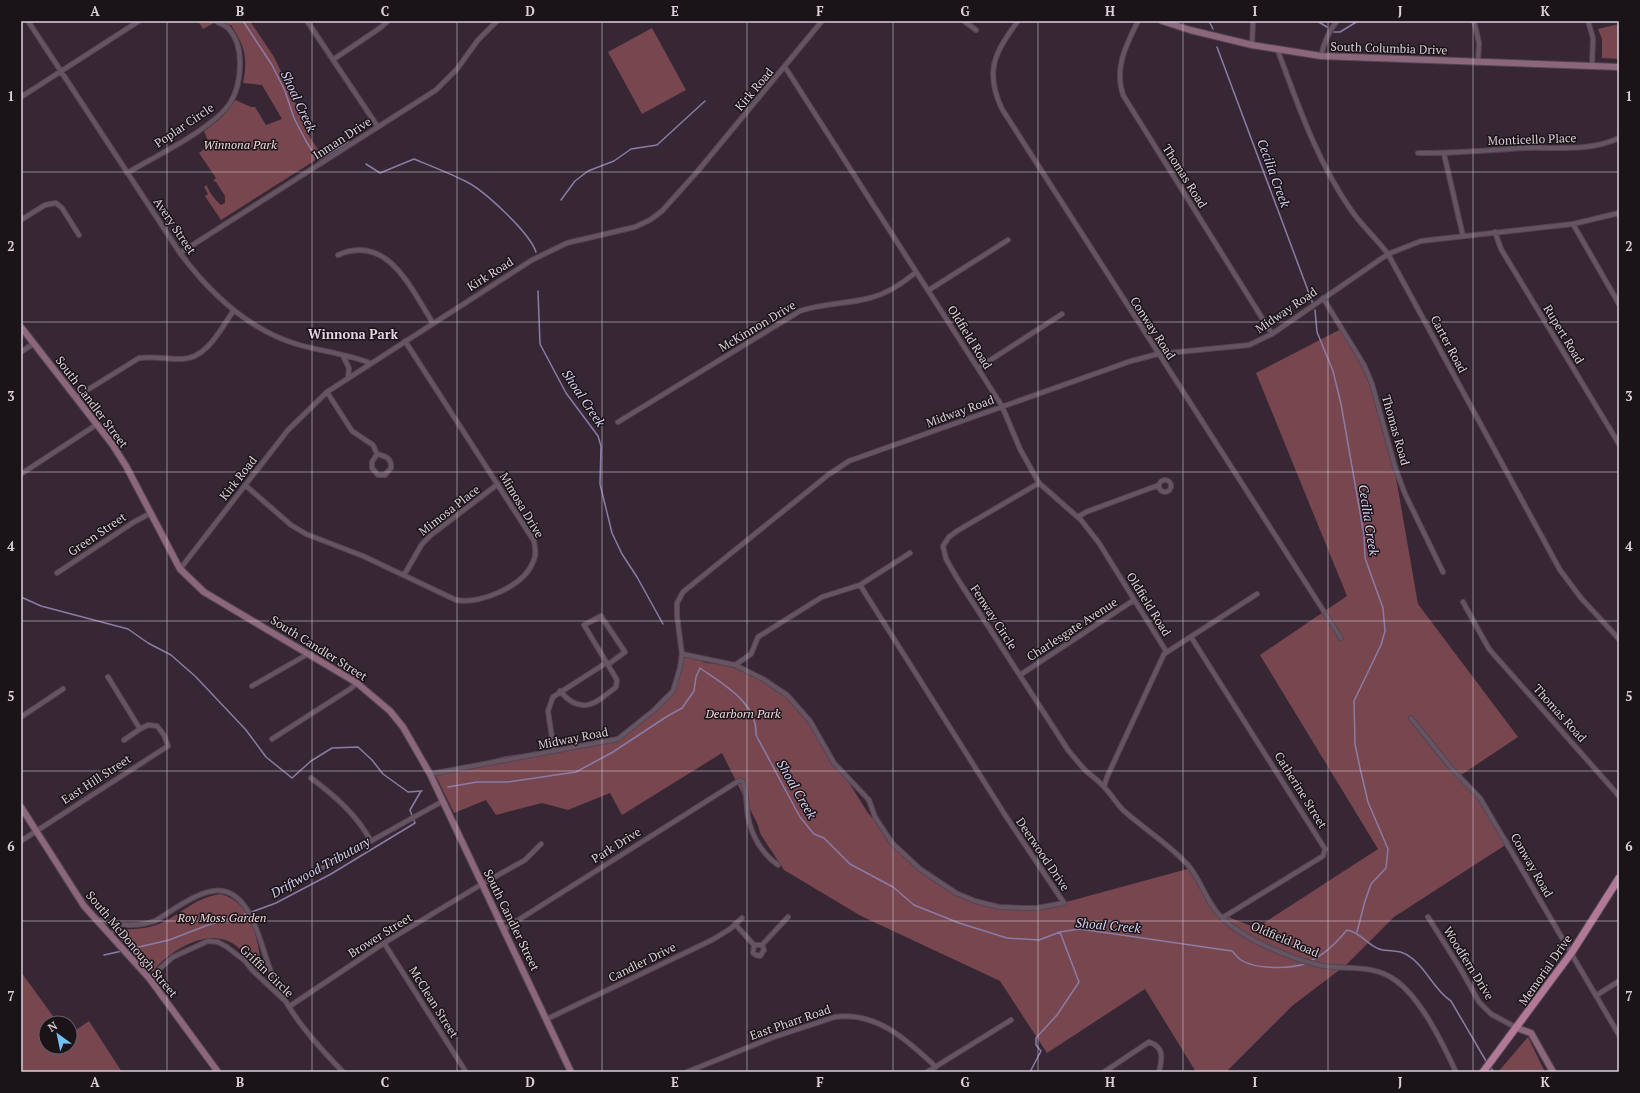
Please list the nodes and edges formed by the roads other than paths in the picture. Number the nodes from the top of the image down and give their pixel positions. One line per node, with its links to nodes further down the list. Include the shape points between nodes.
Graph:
1 (28, 21): 25 (street, Avery Street)
2 (139, 21): 25 (street)
3 (216, 21): 31 (street, Poplar Circle, via 229,29 237,42 240,58 237,89 230,103 212,121)
4 (307, 21): 20 (street)
5 (388, 21): 20 (street)
6 (497, 21): 27 (street, Inman Drive, via 436,90)
7 (822, 21): 23 (street, Kirk Road)
8 (964, 21): 16 (street)
9 (1018, 21): 54 (street, Conway Road, via 1001,43 995,57 995,94 1002,109)
10 (1138, 21): 50 (street, Thomas Road, via 1122,59 1120,85 1123,95)
11 (1162, 21): 17 (main road, South Columbia Drive)
12 (1254, 21): 17 (street)
13 (1337, 21): 19 (street, via 1330,28)
14 (1474, 21): 21 (street, via 1479,43)
15 (1588, 21): 22 (street, via 1593,38)
16 (976, 30)
17 (1252, 45): 18 (main road, South Columbia Drive)
18 (1278, 51): 19 (main road, South Columbia Drive); 40 (street, Carter Road, via 1327,170 1351,210)
19 (1321, 56): 21 (main road, South Columbia Drive)
20 (334, 60): 27 (street)
21 (1478, 63): 22 (main road, South Columbia Drive)
22 (1592, 66): 24 (main road, South Columbia Drive)
23 (784, 67): 42 (street, Oldfield Road); 48 (street, Kirk Road, via 697,172 662,211 650,220 635,227 555,248)
24 (1619, 67)
25 (61, 72): 26 (street); 31 (street, Avery Street)
26 (21, 97)
27 (378, 127): 39 (street, Inman Drive)
28 (1619, 138): 30 (street, Monticello Place, via 1597,146 1580,148 1526,148)
29 (1418, 153): 30 (street, Monticello Place)
30 (1444, 154): 37 (street)
31 (127, 173): 39 (street, Avery Street)
32 (1619, 213): 34 (street, Midway Road)
33 (21, 220): 36 (street, via 45,205 56,204 62,208)
34 (1573, 224): 35 (street, Midway Road); 45 (street)
35 (1495, 232): 37 (street, Midway Road); 64 (street, Rupert Road, via 1501,248)
36 (79, 234)
37 (1463, 236): 40 (street, Midway Road, via 1421,241)
38 (1008, 240): 43 (street)
39 (180, 253): 46 (street, Avery Street, via 199,277)
40 (1388, 254): 44 (street, Midway Road); 84 (street, Carter Road, via 1560,570)
41 (338, 255): 48 (street, via 347,251 374,251 384,256 396,266)
42 (915, 273): 43 (street, Oldfield Road); 62 (street, McKinnon Drive, via 871,298 800,310)
43 (929, 290): 57 (street, Oldfield Road)
44 (1323, 298): 50 (street, Midway Road); 75 (street, Thomas Road, via 1364,365 1405,494)
45 (1619, 304)
46 (234, 310): 55 (street, Avery Street, via 272,334); 60 (street, via 196,357 139,358)
47 (1062, 314): 57 (street)
48 (433, 323): 51 (street, Kirk Road)
49 (21, 327): 52 (main road, South Candler Street)
50 (1272, 334): 54 (street, Midway Road, via 1249,345)
51 (405, 341): 56 (street, Kirk Road); 68 (street, Mimosa Drive)
52 (33, 344): 53 (street); 60 (main road, South Candler Street)
53 (21, 352)
54 (1158, 354): 61 (street, Midway Road); 83 (street, Conway Road)
55 (342, 356): 56 (street, Avery Street); 58 (street, via 348,368)
56 (370, 363): 58 (street, Kirk Road)
57 (978, 368): 61 (street, Oldfield Road)
58 (348, 378): 59 (street, Kirk Road)
59 (327, 392): 65 (street, via 352,430 373,445); 70 (street, Kirk Road, via 288,430)
60 (76, 397): 63 (main road, South Candler Street)
61 (1002, 406): 67 (street, Oldfield Road, via 1020,449); 87 (street, Midway Road, via 850,461 828,475 683,592 677,603)
62 (618, 422)
63 (96, 425): 66 (street); 71 (main road, South Candler Street, via 112,444)
64 (1619, 444)
65 (377, 454): 65 (street, via 372,462 372,468 375,473 384,475 390,471 390,461 386,456)
66 (21, 474)
67 (1039, 483): 72 (street, Oldfield Road); 90 (street, Fenway Circle, via 957,531 943,546 946,559)
68 (498, 484): 77 (street, Mimosa Place, via 431,535 422,544); 77 (street, Mimosa Drive, via 534,541 536,552 530,569 513,584 477,601 464,601 448,596)
69 (1159, 485): 72 (street)
70 (245, 486): 74 (street, Kirk Road); 77 (street, Mimosa Drive, via 306,534)
71 (149, 514): 74 (main road, South Candler Street); 76 (street, Green Street)
72 (1078, 517): 80 (street, Oldfield Road, via 1099,543)
73 (910, 553): 78 (street)
74 (180, 569): 86 (main road, South Candler Street, via 204,592)
75 (1443, 572)
76 (57, 573)
77 (404, 575)
78 (860, 585): 89 (street, via 822,597 758,637 751,654); 89 (street, Deerwood Drive, via 1007,818 1064,903 1023,908 999,907 976,902 956,893 920,869 892,843 875,817 869,800 834,763 802,711 778,688)
79 (1257, 594): 82 (street)
80 (1134, 600): 85 (street, Oldfield Road); 90 (street, Charlesgate Avenue)
81 (1463, 602): 105 (street, Thomas Road, via 1489,649)
82 (1191, 637): 85 (street); 119 (street, Catherine Street, via 1325,849 1323,856)
83 (1340, 638)
84 (1619, 640)
85 (1166, 651): 104 (street, Oldfield Road)
86 (308, 654): 92 (main road, South Candler Street); 93 (street)
87 (682, 654): 89 (street, Deerwood Drive); 101 (street, Midway Road, via 673,691 618,739)
88 (606, 662): 88 (street, via 610,663 624,654 623,648 601,616 584,625); 95 (street); 95 (street, via 617,683 616,688 599,700 577,706)
89 (735, 665)
90 (1020, 675): 104 (street, Fenway Circle, via 1068,750)
91 (108, 677): 98 (street)
92 (357, 682): 99 (street); 102 (main road, South Candler Street, via 390,711 403,727)
93 (252, 686)
94 (63, 689): 96 (street)
95 (560, 691): 101 (street, via 553,697 548,711)
96 (21, 717)
97 (1411, 718): 128 (street, Conway Road, via 1452,769 1480,798)
98 (140, 729): 100 (street); 108 (street, East Hill Street, via 148,725 157,726 168,746)
99 (272, 739)
100 (124, 740)
101 (554, 751): 102 (street, Midway Road)
102 (430, 774): 106 (main road, South Candler Street)
103 (311, 778): 110 (street, via 354,815)
104 (1104, 787): 119 (street, Oldfield Road, via 1124,811 1187,864)
105 (1619, 796)
106 (442, 801): 110 (street); 114 (main road, South Candler Street)
107 (21, 807): 108 (main road, South McDonough Street)
108 (37, 831): 109 (street, East Hill Street); 120 (main road, South McDonough Street, via 84,906)
109 (21, 841)
110 (371, 841): 115 (street)
111 (541, 844): 114 (street, Brower Street, via 525,860)
112 (778, 866): 123 (street, Park Drive, via 758,844 750,823 747,794 740,780)
113 (1619, 878): 128 (main road, Memorial Drive)
114 (482, 884): 123 (main road, South Candler Street); 125 (street, Brower Street)
115 (290, 886)
116 (788, 917): 127 (street)
117 (1428, 917): 135 (street, Woodfern Drive, via 1479,1002 1491,1014)
118 (742, 918): 121 (street, Candler Drive)
119 (1222, 918): 146 (street, Oldfield Road, via 1247,935 1305,960 1330,966 1371,969 1396,980 1407,990 1436,1031)
120 (95, 919): 122 (street); 124 (main road, South McDonough Street)
121 (735, 924): 126 (street); 133 (street, Candler Drive, via 712,940)
122 (120, 926): 124 (street); 132 (street, via 155,921 207,892 231,893 247,908 272,974)
123 (504, 929): 133 (main road, South Candler Street)
124 (109, 935): 129 (main road, South McDonough Street)
125 (384, 943): 132 (street, Brower Street); 140 (street, McClean Street)
126 (754, 945): 127 (street); 127 (street, via 753,953 760,956 764,950)
127 (762, 945)
128 (1572, 952): 131 (street, Conway Road); 135 (main road, Memorial Drive)
129 (149, 978): 132 (street, Griffin Circle, via 173,957 208,941 218,942 227,946 244,961); 138 (main road, South McDonough Street)
130 (1619, 981): 131 (street)
131 (1597, 996): 136 (street, Conway Road)
132 (290, 1006): 139 (street, via 305,1030)
133 (547, 1019): 141 (main road, South Candler Street)
134 (1011, 1020): 137 (street)
135 (1517, 1028): 147 (main road, Memorial Drive); 148 (main road, via 1531,1033)
136 (1619, 1035)
137 (936, 1067): 142 (street, East Pharr Road, via 889,1028 876,1022 844,1015 774,1037); 143 (street)
138 (218, 1072)
139 (343, 1072)
140 (466, 1072)
141 (572, 1072)
142 (687, 1072)
143 (927, 1072)
144 (1104, 1072): 145 (street, via 1149,1042 1159,1048 1162,1056)
145 (1159, 1072)
146 (1456, 1072)
147 (1483, 1072)
148 (1553, 1072)

